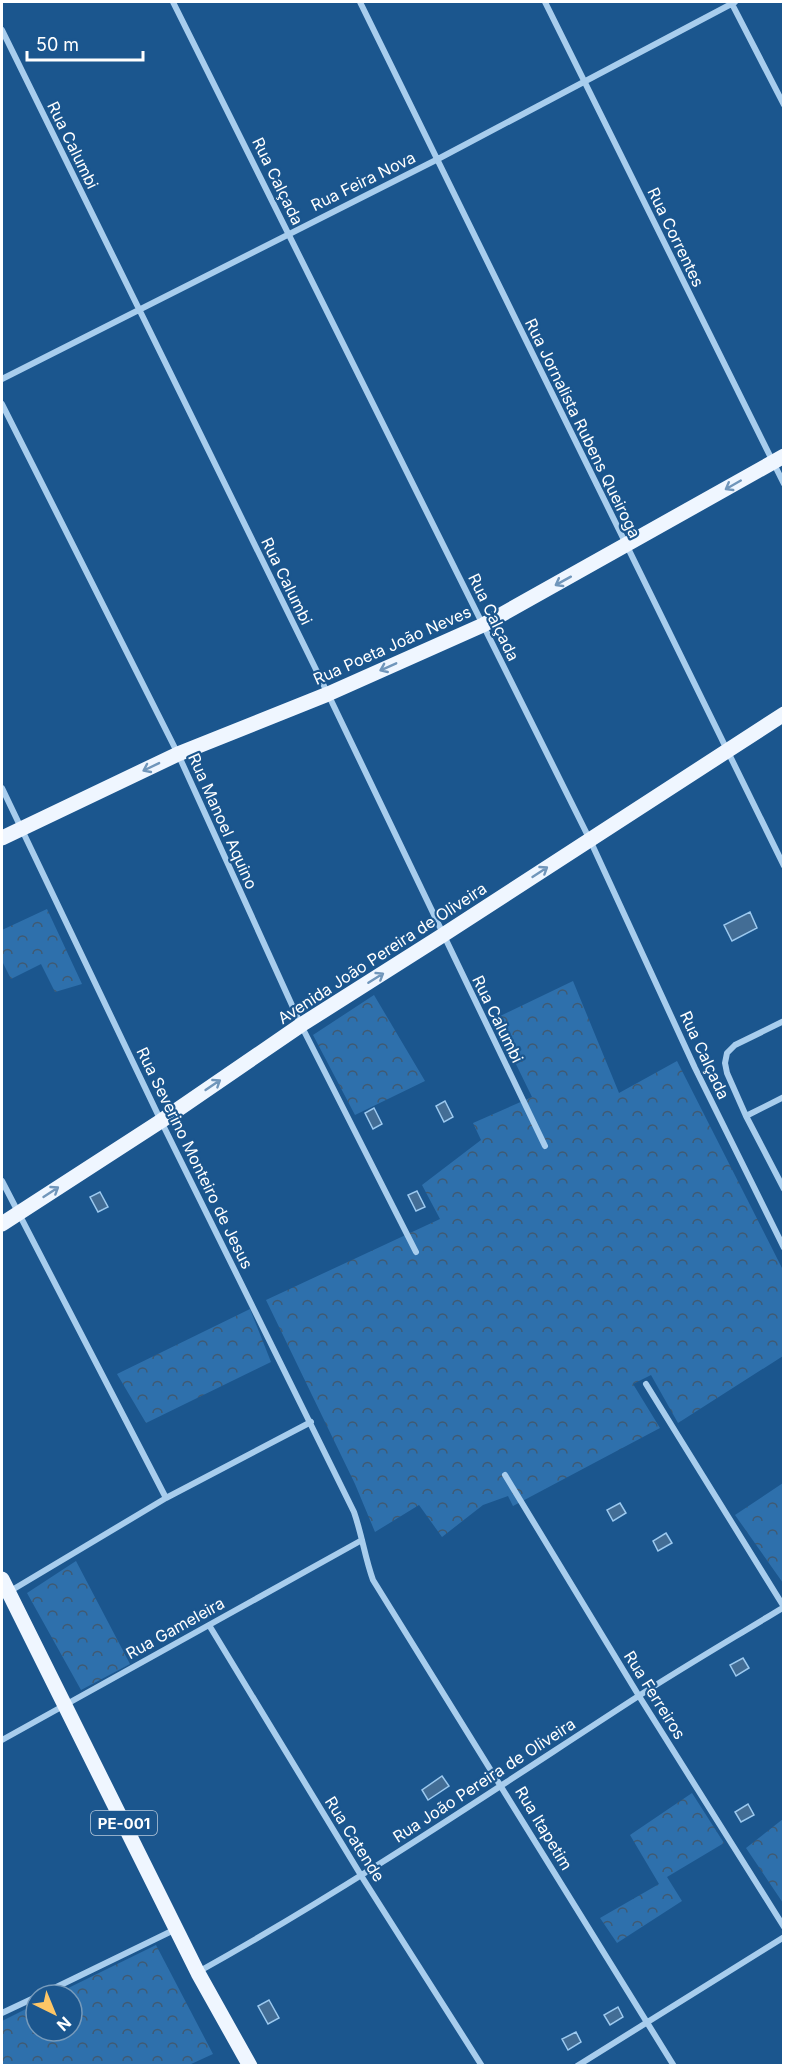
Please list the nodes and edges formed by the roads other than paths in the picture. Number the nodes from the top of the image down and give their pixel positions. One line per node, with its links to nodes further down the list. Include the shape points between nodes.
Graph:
1 (173, 2): 9 (street, Rua Calçada)
2 (360, 2): 8 (street, Rua Jornalista Rubens Queiroga)
3 (545, 2): 6 (street, Rua Correntes)
4 (733, 2): 6 (street, Rua Feira Nova); 7 (street)
5 (2, 30): 10 (street, Rua Calumbi)
6 (584, 81): 8 (street, Rua Feira Nova); 13 (street, Rua Correntes)
7 (783, 105)
8 (438, 159): 9 (street, Rua Feira Nova); 15 (street, Rua Jornalista Rubens Queiroga)
9 (289, 233): 10 (street, Rua Feira Nova); 16 (street, Rua Calçada)
10 (139, 309): 11 (street, Rua Feira Nova); 17 (street, Rua Calumbi)
11 (2, 379)
12 (2, 404): 20 (street, Rua Manoel Aquino)
13 (778, 459): 14 (street, Rua Correntes); 15 (main road, Rua Poeta João Neves, one-way to 15)
14 (783, 484)
15 (626, 546): 16 (main road, Rua Poeta João Neves, one-way to 16); 19 (street, Rua Jornalista Rubens Queiroga)
16 (483, 625): 17 (main road, Rua Poeta João Neves, one-way to 17); 24 (street, Rua Calçada)
17 (328, 694): 20 (main road, Rua Poeta João Neves); 26 (street, Rua Calumbi)
18 (783, 714): 19 (main road, Avenida João Pereira de Oliveira)
19 (728, 749): 24 (main road, Avenida João Pereira de Oliveira); 25 (street, Rua Jornalista Rubens Queiroga)
20 (178, 754): 22 (main road, Rua Poeta João Neves, one-way to 22); 28 (street, Rua Manoel Aquino)
21 (2, 788): 22 (street, Rua Severino Monteiro de Jesus)
22 (21, 830): 23 (main road, Rua Poeta João Neves); 31 (street, Rua Severino Monteiro de Jesus)
23 (2, 838)
24 (590, 840): 26 (main road, Avenida João Pereira de Oliveira, one-way to 24); 38 (street, Rua Calçada)
25 (783, 866)
26 (443, 935): 28 (main road, Avenida João Pereira de Oliveira, one-way to 26); 32 (street, Rua Calumbi)
27 (783, 1021): 30 (street, via 735,1045 728,1053 727,1073)
28 (301, 1025): 31 (main road, Avenida João Pereira de Oliveira, one-way to 28); 39 (street, Rua Manoel Aquino)
29 (783, 1097): 30 (street)
30 (746, 1116): 33 (street)
31 (161, 1120): 36 (main road, Avenida João Pereira de Oliveira, one-way to 31); 41 (street, Rua Severino Monteiro de Jesus)
32 (545, 1146)
33 (781, 1178): 35 (street)
34 (2, 1181): 36 (street)
35 (783, 1189)
36 (18, 1214): 37 (main road, Avenida João Pereira de Oliveira); 43 (street)
37 (2, 1224)
38 (783, 1248)
39 (416, 1252)
40 (646, 1384): 46 (street)
41 (311, 1422): 43 (street); 44 (street, Rua Severino Monteiro de Jesus, via 354,1512)
42 (506, 1475): 48 (street, Rua Ferreiros)
43 (166, 1498): 45 (street)
44 (362, 1540): 47 (street, Rua Gameleira); 51 (street, Rua Itapetim, via 374,1580)
45 (4, 1589): 49 (main road, PE-001)
46 (783, 1607): 48 (street, Rua João Pereira de Oliveira)
47 (209, 1625): 49 (street, Rua Gameleira); 52 (street, Rua Catende)
48 (639, 1696): 51 (street, Rua João Pereira de Oliveira); 53 (street, Rua Ferreiros)
49 (65, 1706): 50 (street, Rua Gameleira); 54 (main road, PE-001)
50 (2, 1740)
51 (502, 1785): 52 (street, Rua João Pereira de Oliveira); 60 (street, Rua Itapetim)
52 (362, 1876): 56 (street, Rua João Pereira de Oliveira); 62 (street, Rua Catende)
53 (783, 1927)
54 (176, 1929): 56 (main road, PE-001); 57 (street)
55 (783, 1937): 60 (street)
56 (198, 1972): 61 (main road, PE-001)
57 (65, 1983)
58 (24, 2003): 59 (street)
59 (2, 2013)
60 (646, 2022): 63 (street); 64 (street, Rua Itapetim)
61 (250, 2066)
62 (482, 2066)
63 (577, 2066)
64 (674, 2066)

